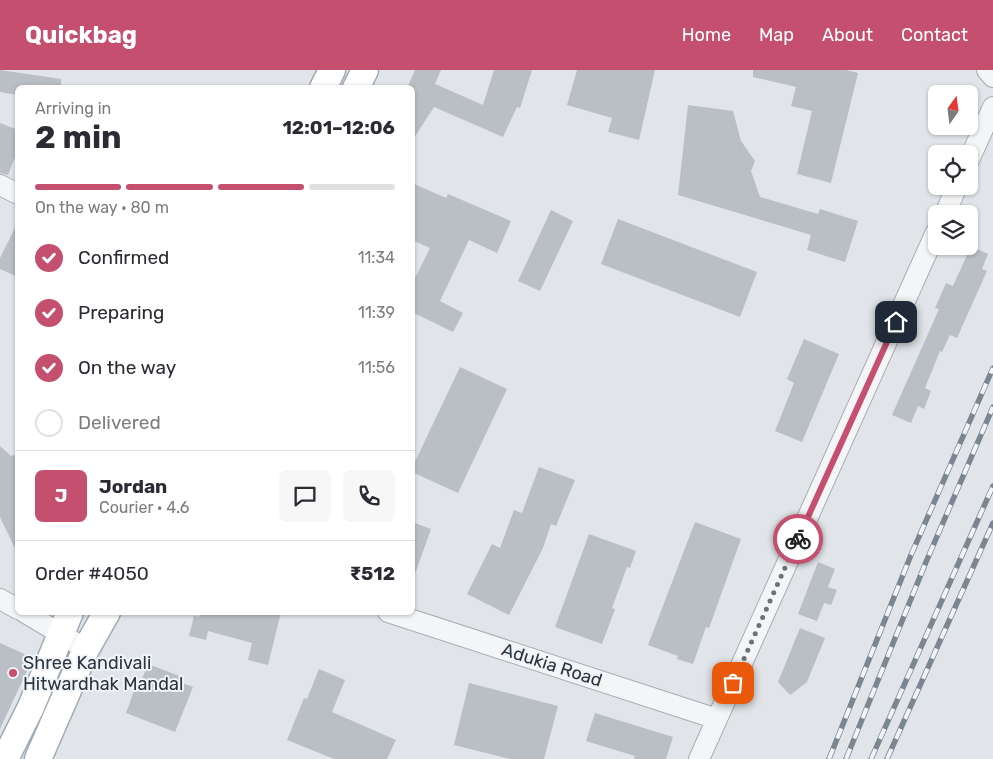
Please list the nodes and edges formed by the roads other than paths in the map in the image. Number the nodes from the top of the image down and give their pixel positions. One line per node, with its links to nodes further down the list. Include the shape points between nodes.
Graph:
1 (332, 70): 5 (main road)
2 (365, 70): 6 (main road)
3 (987, 70): 4 (street)
4 (993, 77)
5 (325, 85)
6 (358, 85)
7 (993, 107): 8 (street)
8 (976, 145)
9 (0, 185): 10 (street)
10 (15, 192)
11 (928, 250): 19 (street)
12 (0, 599): 13 (street)
13 (15, 607)
14 (35, 615): 17 (street)
15 (105, 615): 18 (main road)
16 (397, 615): 19 (street, Adukia Road)
17 (66, 623): 18 (street); 20 (main road)
18 (86, 649): 21 (main road)
19 (717, 719): 22 (street)
20 (5, 759)
21 (38, 759)
22 (699, 759)

